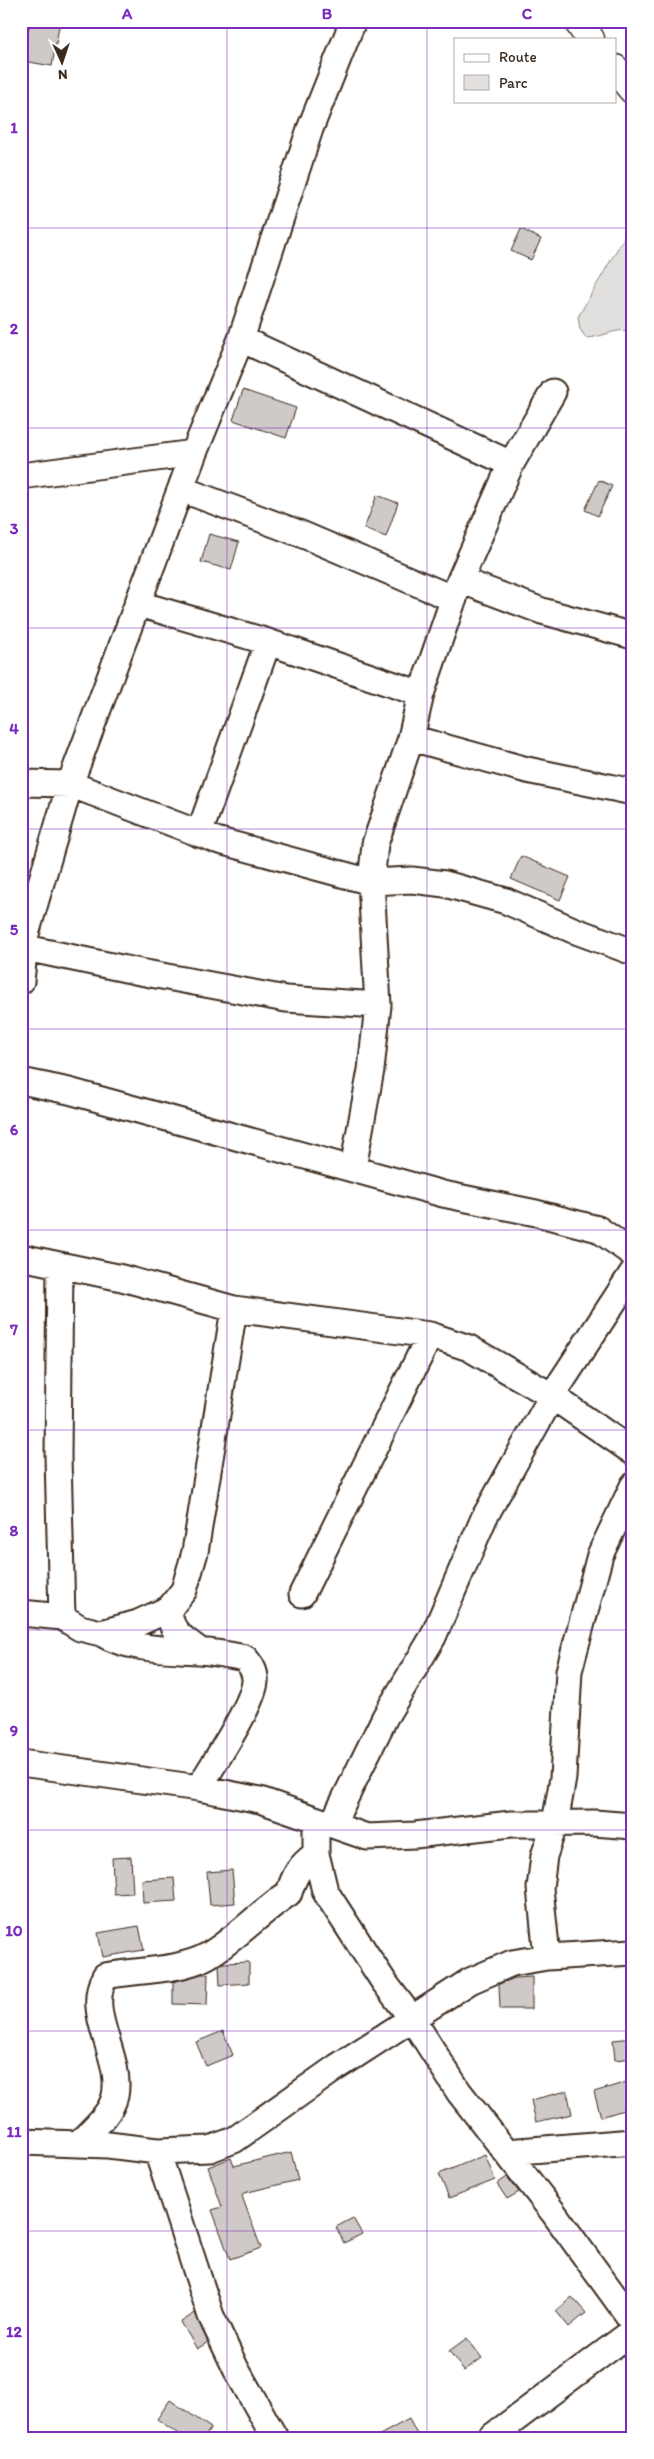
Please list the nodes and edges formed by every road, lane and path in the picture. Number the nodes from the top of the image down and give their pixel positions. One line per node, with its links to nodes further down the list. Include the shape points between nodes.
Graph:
1 (353, 21): 6 (street, via 310,129)
2 (578, 21): 3 (main road)
3 (589, 38)
4 (616, 70): 5 (main road)
5 (633, 90)
6 (240, 338): 8 (street); 9 (street)
7 (553, 392): 9 (street)
8 (194, 453): 10 (street); 11 (street)
9 (511, 464): 12 (street)
10 (21, 476)
11 (181, 489): 12 (street); 13 (street)
12 (457, 589): 14 (street); 16 (street)
13 (139, 604): 15 (street); 19 (street)
14 (633, 636)
15 (268, 642): 16 (street); 21 (street)
16 (422, 694): 17 (street)
17 (411, 738): 20 (street, via 527,770); 22 (street, via 375,844)
18 (21, 783): 19 (street)
19 (70, 784): 21 (street); 23 (street)
20 (633, 792)
21 (199, 834): 22 (street)
22 (371, 882): 24 (street, via 412,880 445,884 506,902); 26 (street)
23 (23, 948): 25 (street); 26 (street, via 286,999)
24 (633, 952)
25 (21, 981)
26 (378, 1005): 28 (street, via 371,1070)
27 (21, 1081): 28 (street, via 69,1091)
28 (352, 1168): 29 (street, via 443,1194 598,1229)
29 (633, 1254)
30 (21, 1257): 31 (street)
31 (60, 1266): 33 (street, via 122,1278); 41 (street, via 58,1456)
32 (633, 1272): 35 (street)
33 (234, 1309): 34 (street); 39 (street, via 195,1552 184,1590)
34 (430, 1335): 35 (street, via 469,1348); 38 (street)
35 (552, 1396): 36 (street); 46 (street, via 484,1518 433,1637)
36 (633, 1452)
37 (633, 1486): 47 (street, via 600,1556 569,1671 563,1778)
38 (302, 1594)
39 (169, 1609): 42 (street, via 138,1623); 43 (street, via 170,1623 176,1633)
40 (21, 1613): 41 (street)
41 (62, 1617): 42 (street, via 80,1628)
42 (101, 1633): 43 (street, via 114,1641 163,1650)
43 (200, 1651): 45 (street, via 245,1658 253,1667 255,1680 252,1698)
44 (21, 1763): 45 (street)
45 (199, 1788): 46 (street, via 260,1800)
46 (324, 1823): 47 (street, via 367,1836 414,1836 511,1824); 49 (street)
47 (555, 1824): 48 (street); 51 (street, via 544,1856 540,1888)
48 (633, 1826)
49 (316, 1854): 52 (street, via 325,1891 384,1982); 55 (street, via 305,1861 293,1877 289,1893 206,1956 184,1964 105,1976 99,1988 102,2026 113,2070 115,2096 106,2115)
50 (633, 1952): 51 (street)
51 (547, 1957): 52 (street, via 512,1964 470,1981)
52 (413, 2020): 56 (street, via 337,2067 234,2140 210,2149); 57 (street, via 459,2092)
53 (21, 2142): 55 (street)
54 (633, 2142): 57 (street)
55 (78, 2144): 56 (street)
56 (157, 2151): 60 (street, via 211,2316)
57 (506, 2152): 58 (street)
58 (633, 2322)
59 (633, 2330): 61 (street)
60 (275, 2438)
61 (490, 2438)

